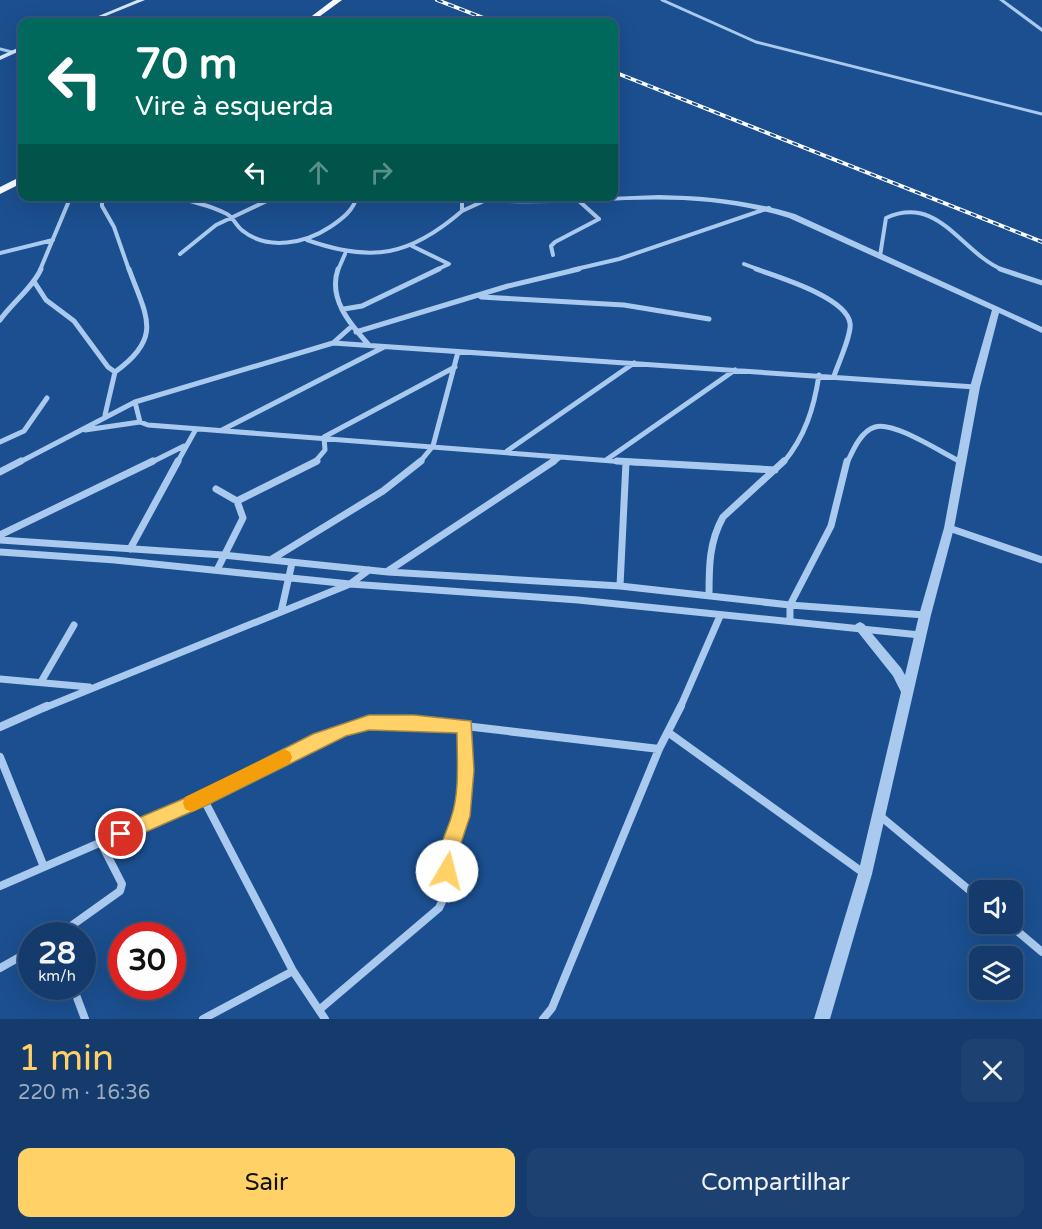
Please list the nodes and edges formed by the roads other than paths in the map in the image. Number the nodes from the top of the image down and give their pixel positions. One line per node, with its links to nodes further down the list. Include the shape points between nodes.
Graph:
1 (142, 0): 6 (main road)
2 (331, 0): 7 (highway)
3 (338, 0): 8 (highway)
4 (662, 0): 14 (street, via 756,42)
5 (1001, 0): 9 (street)
6 (97, 18)
7 (306, 18)
8 (313, 18)
9 (1042, 30)
10 (0, 50): 12 (street)
11 (18, 50): 12 (main road)
12 (12, 52): 13 (main road)
13 (0, 58)
14 (1042, 114)
15 (18, 181): 17 (highway)
16 (18, 188): 18 (highway)
17 (0, 192)
18 (0, 198)
19 (618, 200): 28 (street, via 699,197)
20 (69, 201): 31 (street)
21 (102, 201): 57 (street, via 148,325 145,340 126,365)
22 (181, 201): 30 (street)
23 (266, 201): 30 (street)
24 (357, 201): 32 (street, via 325,231)
25 (461, 201): 29 (street)
26 (484, 201): 29 (street)
27 (579, 201): 37 (street, via 599,219 555,242 551,246)
28 (770, 208): 38 (street); 42 (street, via 619,259)
29 (462, 211): 33 (street)
30 (231, 216): 32 (street, via 242,231 262,239); 35 (street, via 196,238)
31 (53, 240): 34 (street); 40 (street)
32 (306, 240): 36 (street)
33 (412, 246): 36 (street, via 380,256); 43 (street, via 449,264 362,306)
34 (0, 253)
35 (180, 254)
36 (345, 254): 43 (street, via 335,284)
37 (553, 255)
38 (880, 256): 41 (street, via 886,218 899,213 927,214 940,219 985,261); 44 (street)
39 (744, 264): 59 (street, via 816,292 847,310 851,325)
40 (35, 283): 46 (street, via 16,297); 57 (street, via 46,300 74,321)
41 (1042, 283)
42 (474, 296): 45 (street, via 638,306); 49 (street)
43 (344, 309): 47 (street)
44 (996, 309): 48 (street); 60 (street)
45 (709, 319)
46 (0, 320)
47 (352, 326): 49 (street); 50 (street)
48 (1042, 330)
49 (356, 332): 51 (street)
50 (333, 343): 51 (street); 62 (street)
51 (368, 344): 52 (street)
52 (385, 346): 53 (street); 67 (street)
53 (458, 352): 54 (street); 55 (street)
54 (634, 363): 56 (street); 72 (street)
55 (455, 367): 68 (street); 71 (street)
56 (736, 369): 58 (street); 74 (street)
57 (115, 372): 63 (street)
58 (819, 375): 59 (street); 77 (street, via 817,397 802,437 788,459)
59 (834, 376): 60 (street)
60 (975, 387): 76 (street)
61 (47, 399): 69 (street, via 30,428)
62 (135, 402): 63 (street); 64 (street)
63 (105, 415): 66 (street)
64 (140, 422): 65 (street); 66 (street)
65 (196, 429): 67 (street); 70 (street)
66 (81, 430): 78 (street)
67 (222, 431): 68 (street)
68 (324, 437): 71 (street); 80 (street, via 324,454 311,465)
69 (0, 442)
70 (184, 446): 82 (street); 84 (street)
71 (433, 446): 72 (street); 87 (street, via 418,466 401,479)
72 (507, 451): 73 (street)
73 (559, 458): 74 (street); 92 (street)
74 (605, 460): 75 (street)
75 (626, 462): 77 (street); 95 (street)
76 (961, 462): 81 (street); 97 (street, via 890,426 874,427 856,443 850,455 831,526)
77 (775, 470): 96 (street, via 716,527 708,558)
78 (0, 472)
79 (216, 489): 80 (street)
80 (237, 501): 86 (street, via 243,518)
81 (949, 528): 88 (street); 99 (street)
82 (0, 535)
83 (0, 540): 84 (street)
84 (130, 549): 86 (street)
85 (1, 554): 90 (street)
86 (223, 555): 87 (street); 90 (street)
87 (272, 559): 89 (street)
88 (1042, 560)
89 (292, 563): 91 (street); 93 (street)
90 (217, 570): 93 (street)
91 (369, 570): 92 (street); 94 (street)
92 (388, 572): 95 (street)
93 (289, 577): 94 (street); 98 (street)
94 (350, 584): 98 (street); 100 (street, via 578,600)
95 (620, 586): 96 (street)
96 (709, 596): 97 (street)
97 (790, 605): 99 (street); 101 (street)
98 (281, 612): 107 (street)
99 (925, 615): 104 (street)
100 (720, 616): 101 (street); 111 (street)
101 (790, 621): 103 (street)
102 (74, 624): 106 (street)
103 (860, 627): 104 (street); 108 (street, via 897,672)
104 (921, 635): 108 (street)
105 (0, 679): 106 (street)
106 (41, 682): 107 (street)
107 (92, 687): 110 (street)
108 (907, 691): 115 (street)
109 (465, 726): 112 (street); 114 (street, via 414,722 361,725 319,739); 128 (street, via 461,816 447,855 447,891 439,908)
110 (0, 727)
111 (669, 733): 112 (street); 118 (street)
112 (659, 749): 132 (street, via 552,1008)
113 (0, 757): 117 (street)
114 (203, 798): 116 (street); 126 (street)
115 (879, 814): 118 (street); 120 (street)
116 (101, 843): 117 (street); 121 (street, via 122,884 120,891)
117 (44, 867): 119 (street)
118 (865, 874): 133 (street)
119 (0, 886)
120 (969, 890)
121 (77, 922)
122 (1021, 934): 123 (street)
123 (1042, 952)
124 (18, 958): 125 (street)
125 (0, 968)
126 (293, 971): 128 (street); 130 (street)
127 (78, 1000): 129 (street)
128 (319, 1010): 131 (street)
129 (85, 1019)
130 (203, 1019)
131 (325, 1019)
132 (543, 1019)
133 (822, 1019)

